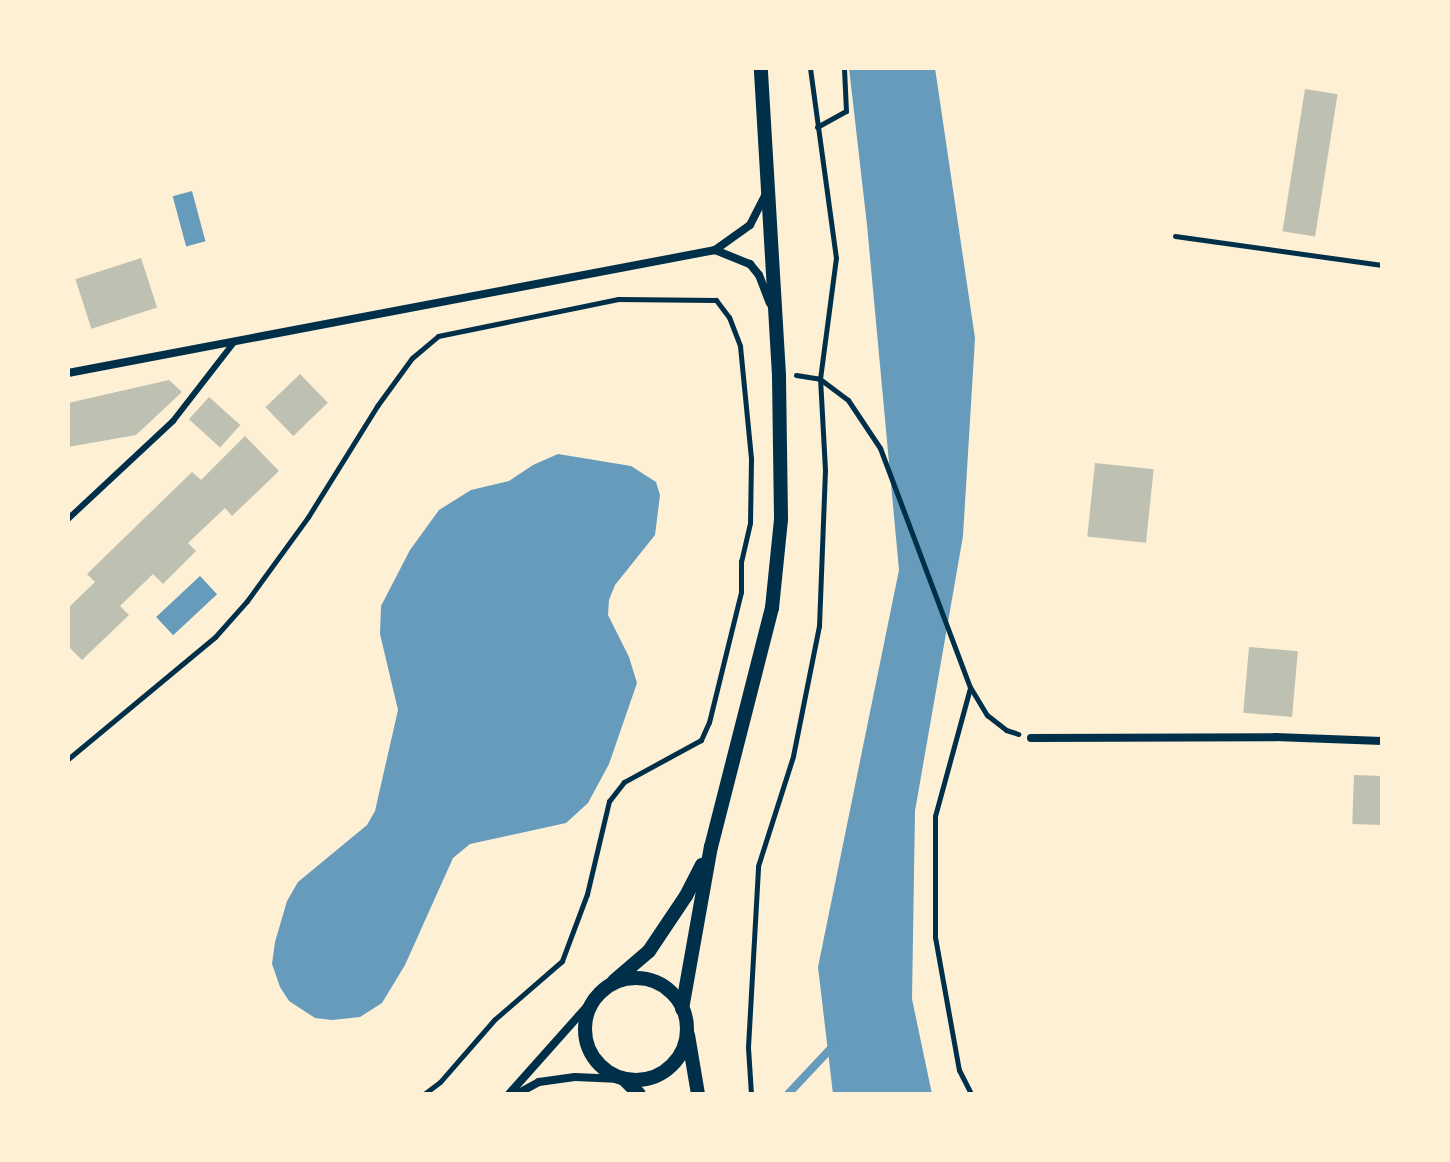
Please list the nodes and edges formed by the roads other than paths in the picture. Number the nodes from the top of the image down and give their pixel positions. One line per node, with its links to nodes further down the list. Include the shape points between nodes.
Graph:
1 (761, 68): 2 (street)
2 (768, 185): 3 (street, via 750,225); 4 (street)
3 (715, 250): 4 (street, via 750,264); 5 (street)
4 (775, 318): 10 (street, via 781,519 772,608)
5 (235, 341): 6 (street); 7 (lane, via 173,421)
6 (68, 373)
7 (68, 519)
8 (1031, 738): 9 (street)
9 (1382, 741)
10 (711, 847): 11 (street, via 649,951); 13 (street)
11 (611, 984): 12 (street); 13 (street, via 644,979 660,984)
12 (598, 994): 15 (street, via 587,1017 586,1041 593,1057); 16 (street)
13 (682, 1009): 14 (street)
14 (687, 1025): 15 (street, via 682,1050 667,1070 652,1078); 19 (street)
15 (622, 1079): 17 (street, via 539,1082); 18 (street)
16 (509, 1094)
17 (517, 1094)
18 (639, 1094)
19 (698, 1094)

